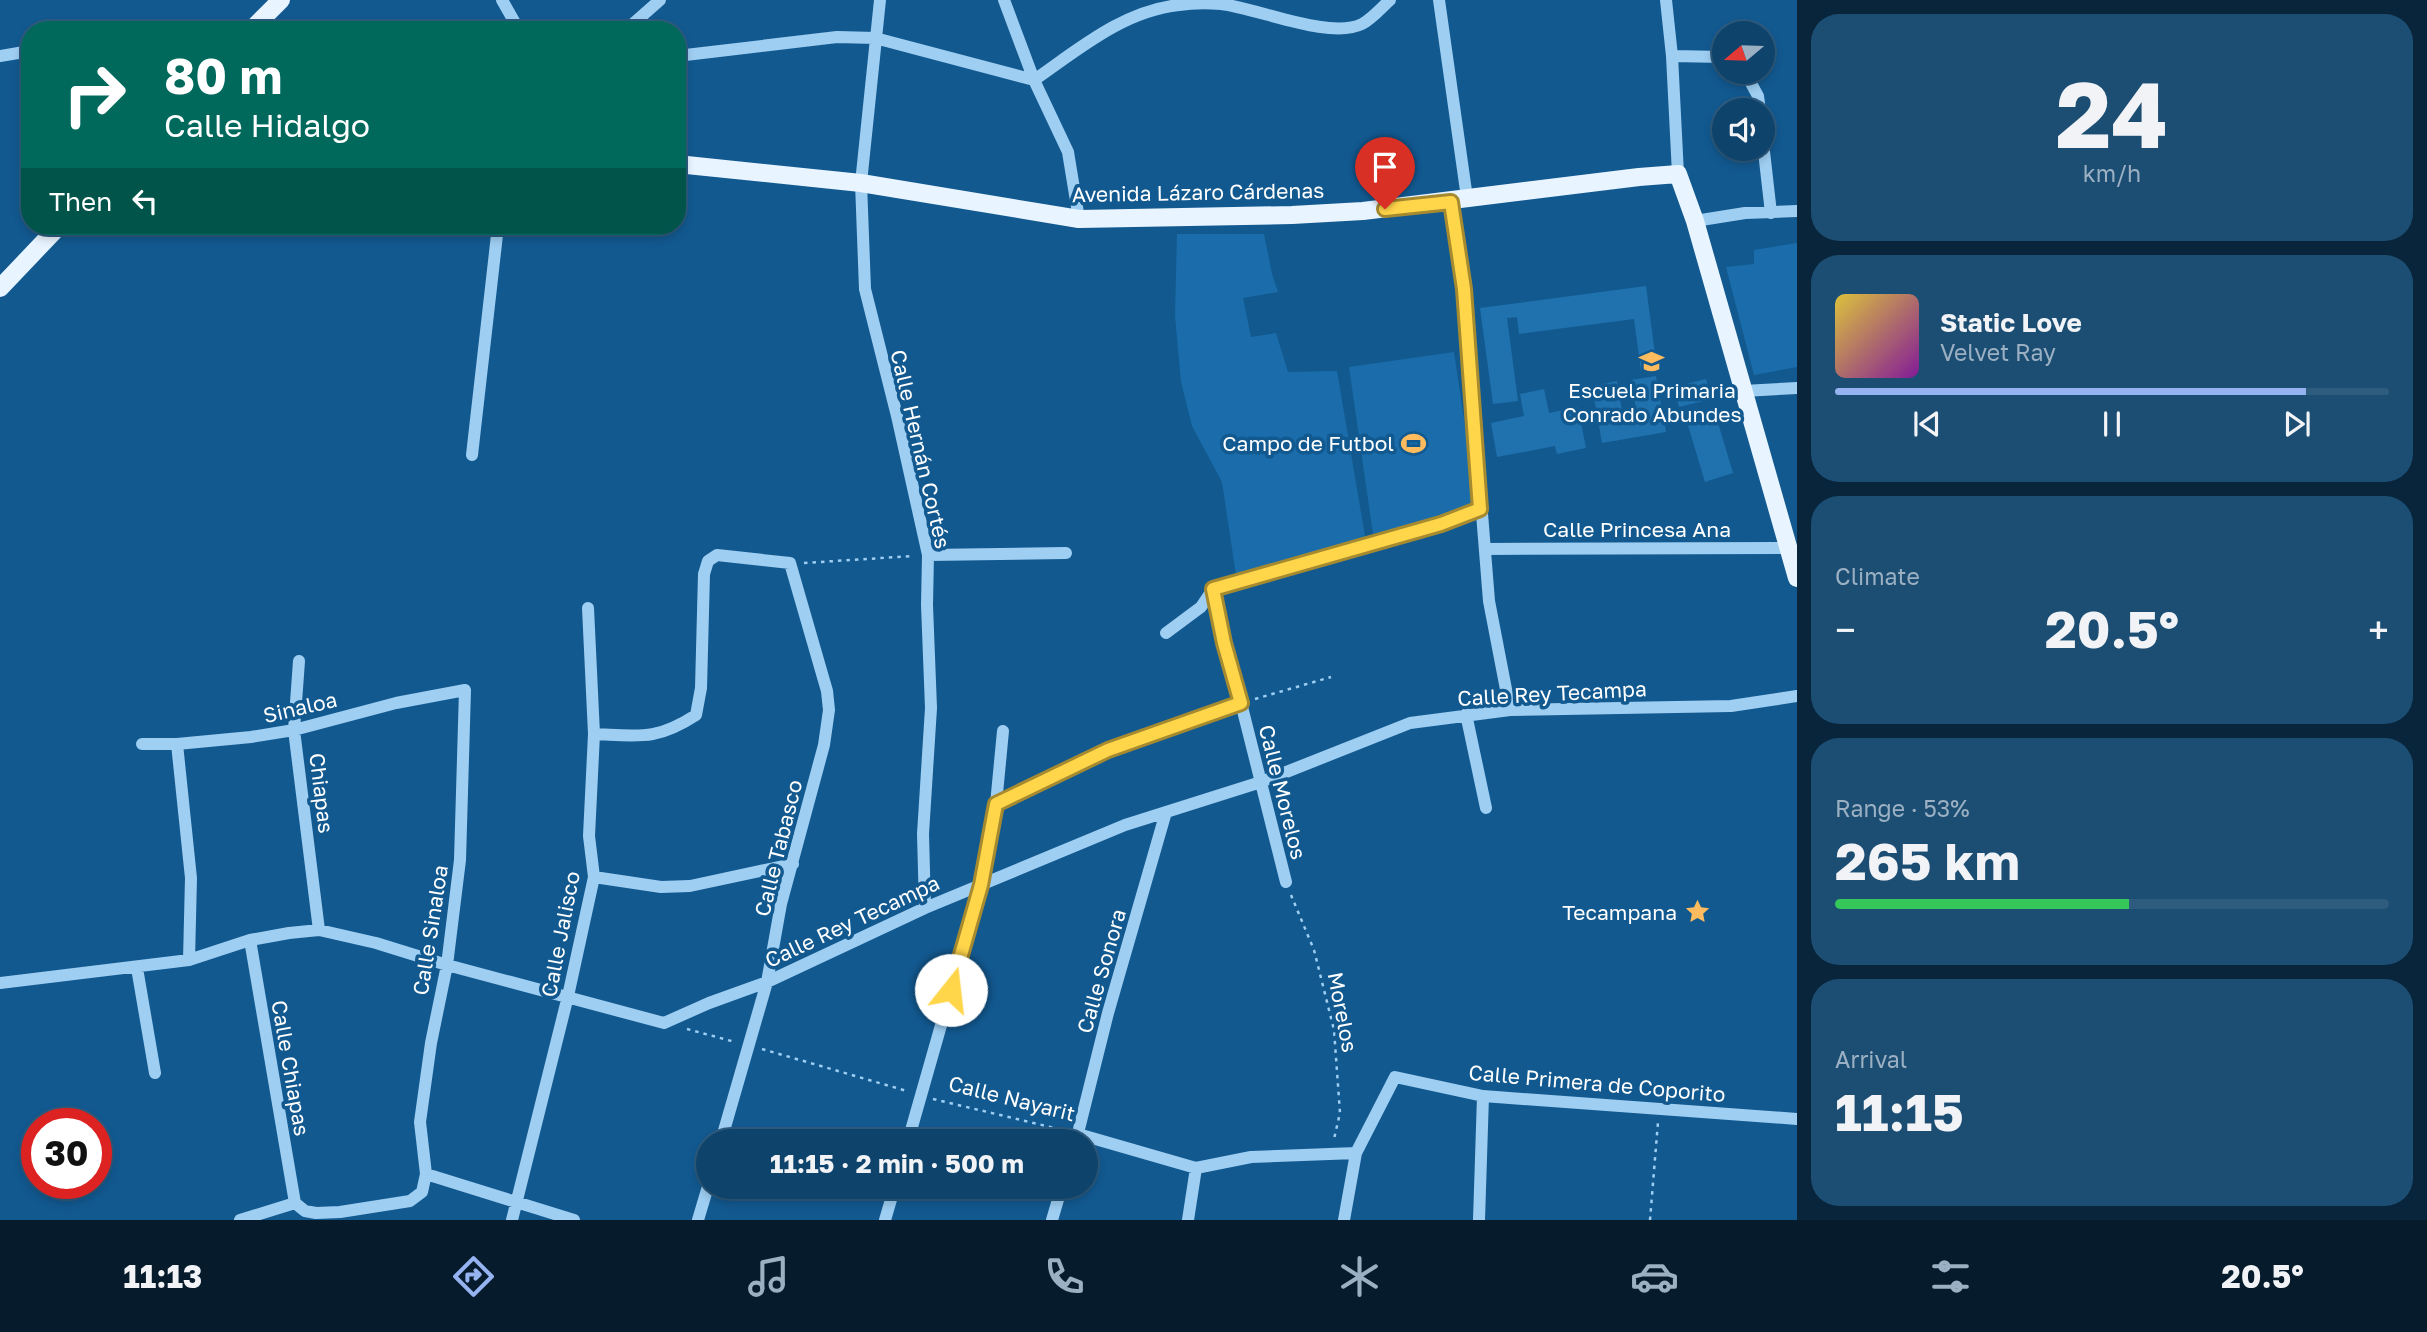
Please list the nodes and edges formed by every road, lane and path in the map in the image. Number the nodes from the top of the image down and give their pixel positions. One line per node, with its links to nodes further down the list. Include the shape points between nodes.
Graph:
1 (281, 0): 9 (main road)
2 (502, 0): 10 (street)
3 (660, 0): 11 (street)
4 (880, 0): 12 (street, Calle Hernán Cortés)
5 (1004, 0): 18 (street)
6 (1390, 0): 18 (street, via 1362,24 1348,29 1312,26 1222,4 1144,12 1108,29)
7 (1439, 0): 23 (street)
8 (1666, 0): 16 (street)
9 (260, 21)
10 (514, 21)
11 (636, 21)
12 (874, 38): 15 (street, via 837,37); 18 (street); 22 (street, Calle Hernán Cortés)
13 (21, 51): 14 (street)
14 (0, 52)
15 (686, 55)
16 (1672, 56): 17 (street); 21 (street)
17 (1712, 57)
18 (1034, 80): 26 (street, via 1068,152)
19 (1765, 161): 25 (street)
20 (686, 165): 22 (main road, Avenida Lázaro Cárdenas)
21 (1678, 174): 23 (main road, Avenida Lázaro Cárdenas); 27 (main road)
22 (861, 183): 26 (main road, Avenida Lázaro Cárdenas); 38 (street, Calle Hernán Cortés, via 865,289)
23 (1459, 200): 26 (main road, Avenida Lázaro Cárdenas, via 1292,215); 34 (street)
24 (1797, 211): 25 (street)
25 (1771, 213): 27 (street)
26 (1079, 219)
27 (1695, 221): 32 (main road)
28 (50, 235): 30 (main road)
29 (497, 235): 33 (street)
30 (0, 288)
31 (1797, 388): 32 (street)
32 (1743, 391): 35 (main road)
33 (472, 455)
34 (1480, 509): 36 (street); 41 (street)
35 (1790, 548): 36 (street, Calle Princesa Ana); 40 (main road)
36 (1485, 549): 49 (street, via 1489,601)
37 (1066, 554): 38 (street)
38 (928, 555): 39 (path); 64 (street, Calle Hernán Cortés, via 931,708 923,834)
39 (790, 563): 53 (street, via 717,555 708,561 696,715 674,729 645,737); 60 (street, Calle Tabasco, via 829,710)
40 (1797, 578)
41 (1213, 589): 43 (street, via 1201,607); 48 (street, Calle Morelos)
42 (588, 608): 53 (street, Calle Jalisco)
43 (1166, 633)
44 (299, 661): 51 (street, Chiapas)
45 (1331, 677): 48 (path)
46 (465, 690): 51 (street, Sinaloa); 68 (street, Calle Sinaloa, via 460,860)
47 (1797, 695): 49 (street, Calle Rey Tecampa, via 1731,706)
48 (1241, 703): 56 (street, Calle Morelos); 57 (street, via 1108,750)
49 (1510, 710): 50 (street, Calle Rey Tecampa)
50 (1466, 714): 56 (street, Calle Rey Tecampa, via 1410,723); 58 (street)
51 (294, 730): 55 (street, Sinaloa); 65 (street, Chiapas)
52 (1003, 731): 57 (street)
53 (594, 734): 61 (street, Calle Jalisco, via 589,836)
54 (142, 744): 55 (street, Sinaloa)
55 (177, 744): 67 (street, via 191,878)
56 (1261, 782): 59 (street, Calle Rey Tecampa); 62 (street, Calle Morelos)
57 (996, 804): 63 (street)
58 (1486, 808)
59 (1166, 812): 63 (street, Calle Rey Tecampa); 83 (street, Calle Sonora)
60 (793, 864): 61 (street, via 680,886); 70 (street, Calle Tabasco)
61 (594, 877): 72 (street, Calle Jalisco)
62 (1286, 882): 85 (path, Morelos, via 1314,950 1334,1030 1340,1113)
63 (981, 885): 64 (street, Calle Rey Tecampa); 76 (street)
64 (925, 908): 70 (street, Calle Rey Tecampa)
65 (319, 930): 66 (street); 68 (street)
66 (250, 940): 67 (street); 93 (street, Calle Chiapas)
67 (189, 960): 69 (street)
68 (447, 965): 72 (street); 88 (street, Calle Sinaloa, via 420,1122)
69 (137, 968): 71 (street); 75 (street)
70 (767, 982): 73 (street, Calle Rey Tecampa); 74 (street, Calle Tabasco)
71 (0, 983)
72 (568, 996): 73 (street); 92 (street, Calle Jalisco)
73 (664, 1023): 74 (path, Calle Nayarit)
74 (748, 1045): 76 (path, Calle Nayarit); 80 (street, Calle Tabasco)
75 (155, 1073)
76 (921, 1096): 81 (street); 82 (path, Calle Nayarit)
77 (1483, 1096): 78 (street, Calle Primera de Coporito); 86 (street, Calle Primera de Coporito, via 1395,1077); 102 (street)
78 (1659, 1109): 79 (street, Calle Primera de Coporito); 103 (path)
79 (1797, 1119)
80 (724, 1129)
81 (911, 1129)
82 (1047, 1129)
83 (1079, 1129)
84 (1098, 1142): 87 (street, Calle Nayarit)
85 (1331, 1153): 86 (street, Calle Nayarit); 87 (street, Calle Nayarit, via 1251,1157)
86 (1356, 1153): 101 (street)
87 (1196, 1168): 100 (street)
88 (426, 1174): 92 (street); 93 (street, via 422,1192 410,1201 316,1213)
89 (704, 1199): 97 (street)
90 (891, 1199): 98 (street)
91 (1058, 1199): 99 (street)
92 (517, 1201): 95 (street, Calle Jalisco); 96 (street)
93 (295, 1203): 94 (street)
94 (240, 1220)
95 (512, 1220)
96 (575, 1220)
97 (698, 1220)
98 (885, 1220)
99 (1052, 1220)
100 (1188, 1220)
101 (1343, 1220)
102 (1479, 1220)
103 (1650, 1220)

